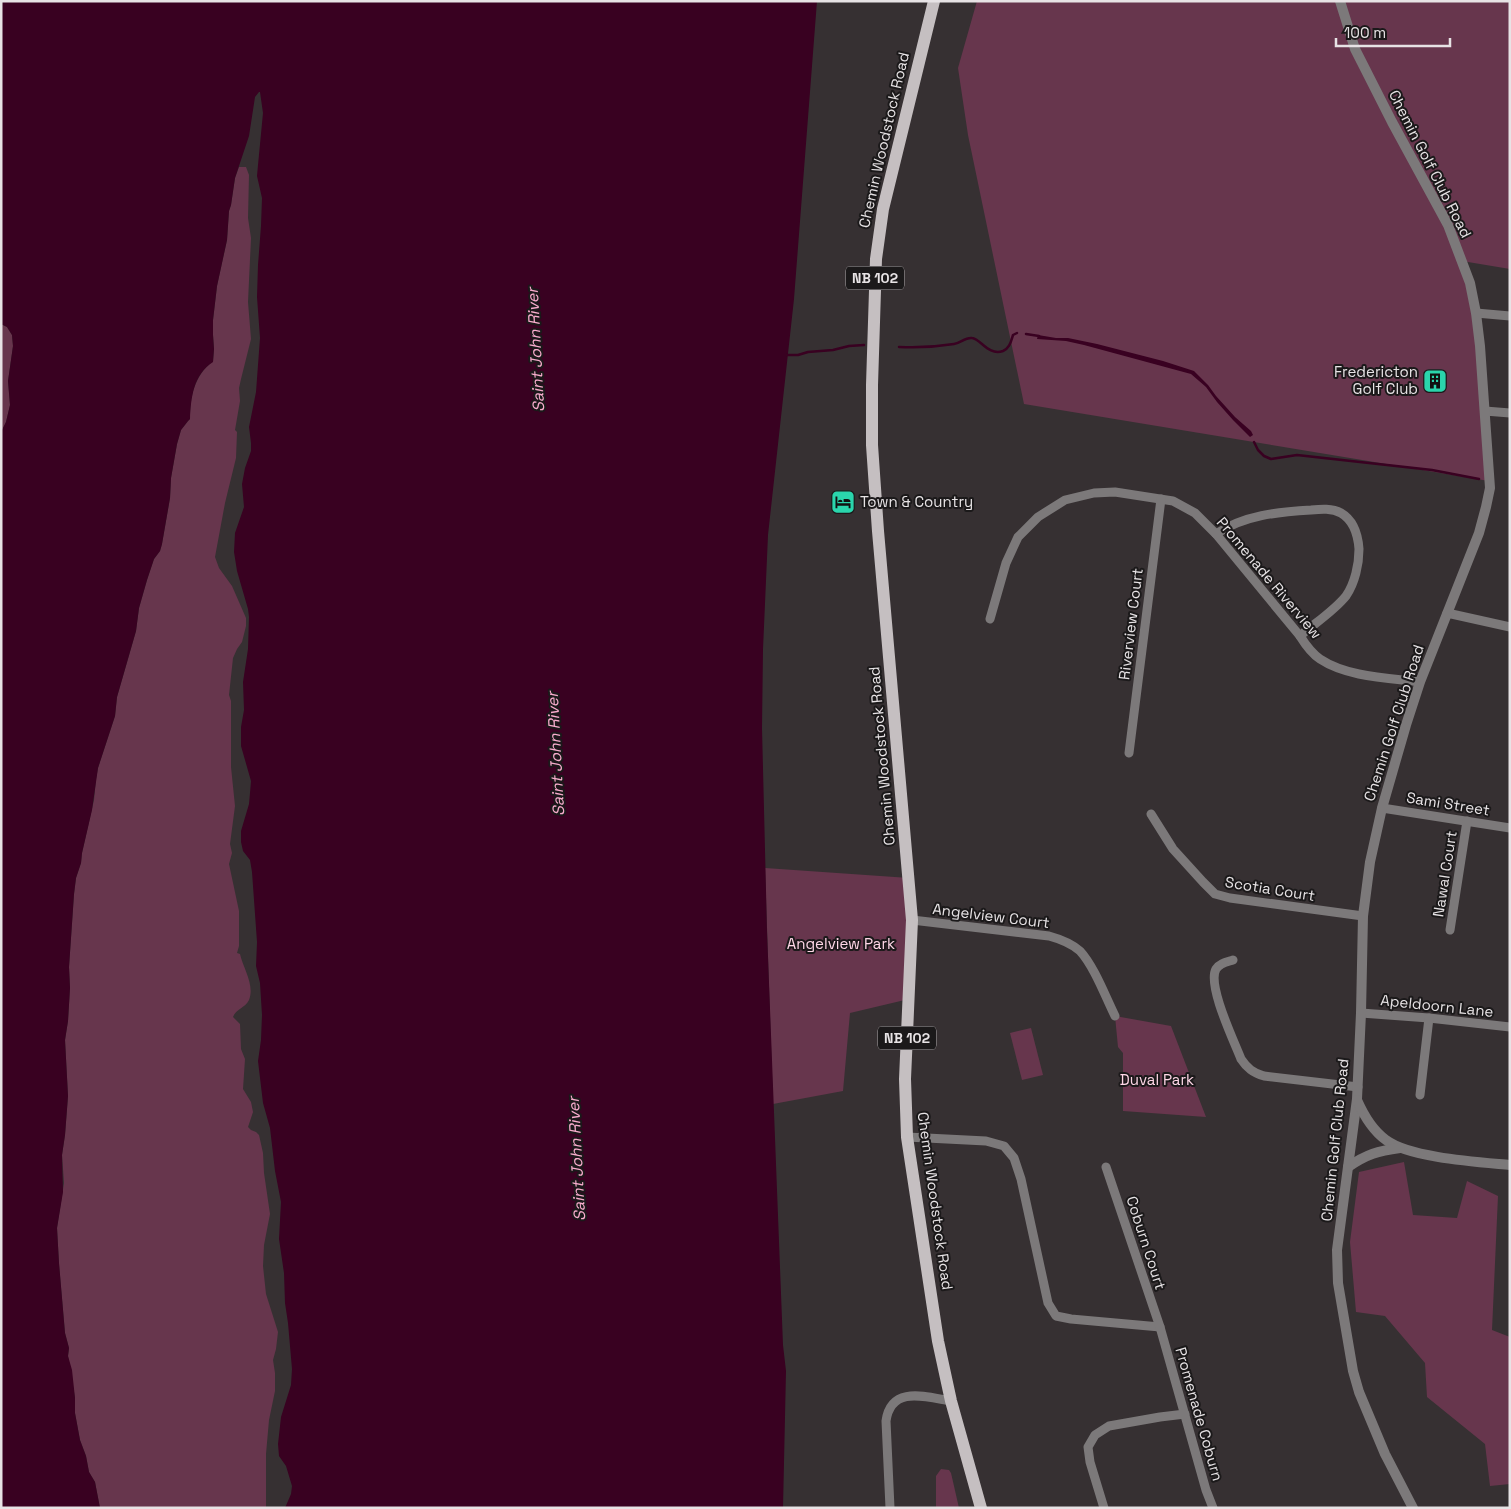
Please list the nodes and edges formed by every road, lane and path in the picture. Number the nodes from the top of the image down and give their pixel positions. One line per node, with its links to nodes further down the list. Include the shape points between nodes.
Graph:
1 (934, 1): 20 (main road, Chemin Woodstock Road / NB 102, via 883,209 876,259 872,385 878,531)
2 (1340, 1): 3 (street, Chemin Golf Club Road, via 1355,49 1448,225 1470,283)
3 (1476, 313): 4 (street); 5 (street, Chemin Golf Club Road)
4 (1510, 316)
5 (1485, 410): 6 (street); 9 (street, Chemin Golf Club Road, via 1490,488 1479,533)
6 (1510, 412)
7 (1161, 499): 8 (street, Promenade Riverview, via 1173,501 1195,514); 10 (street, Promenade Riverview, via 1138,494 1094,493 1065,500 1038,517 1018,537 1006,563); 14 (street, Riverview Court)
8 (1216, 534): 12 (street, Promenade Riverview); 12 (street, via 1228,526 1261,515 1329,509 1347,516 1358,545 1359,557 1353,583 1340,603)
9 (1448, 614): 11 (street); 13 (street, Chemin Golf Club Road)
10 (990, 619)
11 (1510, 627)
12 (1300, 636): 13 (street, Promenade Riverview, via 1319,659 1346,671)
13 (1420, 682): 15 (street, Chemin Golf Club Road)
14 (1129, 753)
15 (1382, 808): 17 (street, Sami Street); 19 (street, Chemin Golf Club Road)
16 (1151, 814): 19 (street, Scotia Court, via 1173,849 1215,894)
17 (1467, 821): 18 (street, Sami Street); 21 (street, Nawal Court)
18 (1510, 828)
19 (1363, 916): 23 (street, Chemin Golf Club Road)
20 (912, 920): 24 (street, Angelview Court, via 1049,936 1065,942 1080,952 1089,965); 30 (main road, Chemin Woodstock Road / NB 102, via 905,1079)
21 (1450, 930)
22 (1233, 960): 27 (street, via 1221,963 1216,969 1215,986 1222,1012 1245,1065 1264,1076)
23 (1361, 1013): 25 (street, Apeldoorn Lane); 27 (street, Chemin Golf Club Road)
24 (1115, 1016)
25 (1429, 1018): 26 (street, Apeldoorn Lane); 28 (street)
26 (1510, 1027)
27 (1358, 1087): 29 (street, Chemin Golf Club Road)
28 (1420, 1095)
29 (1357, 1099): 31 (street, via 1362,1112 1378,1133); 34 (street, Chemin Golf Club Road)
30 (907, 1137): 35 (street, via 986,1141 1004,1146 1014,1158 1048,1303 1056,1316); 36 (main road, Chemin Woodstock Road / NB 102, via 938,1341)
31 (1400, 1148): 32 (street); 34 (street, via 1374,1153)
32 (1510, 1166)
33 (1106, 1167): 35 (street, Coburn Court)
34 (1348, 1167): 42 (street, Chemin Golf Club Road, via 1337,1267 1353,1371 1371,1423)
35 (1160, 1327): 37 (street, Promenade Coburn)
36 (951, 1401): 38 (street, via 907,1396 892,1404 887,1412); 39 (main road, Chemin Woodstock Road / NB 102)
37 (1185, 1414): 40 (street, via 1108,1426 1095,1435 1088,1447); 41 (street, Promenade Coburn)
38 (890, 1508)
39 (981, 1508)
40 (1104, 1508)
41 (1213, 1508)
42 (1413, 1508)

